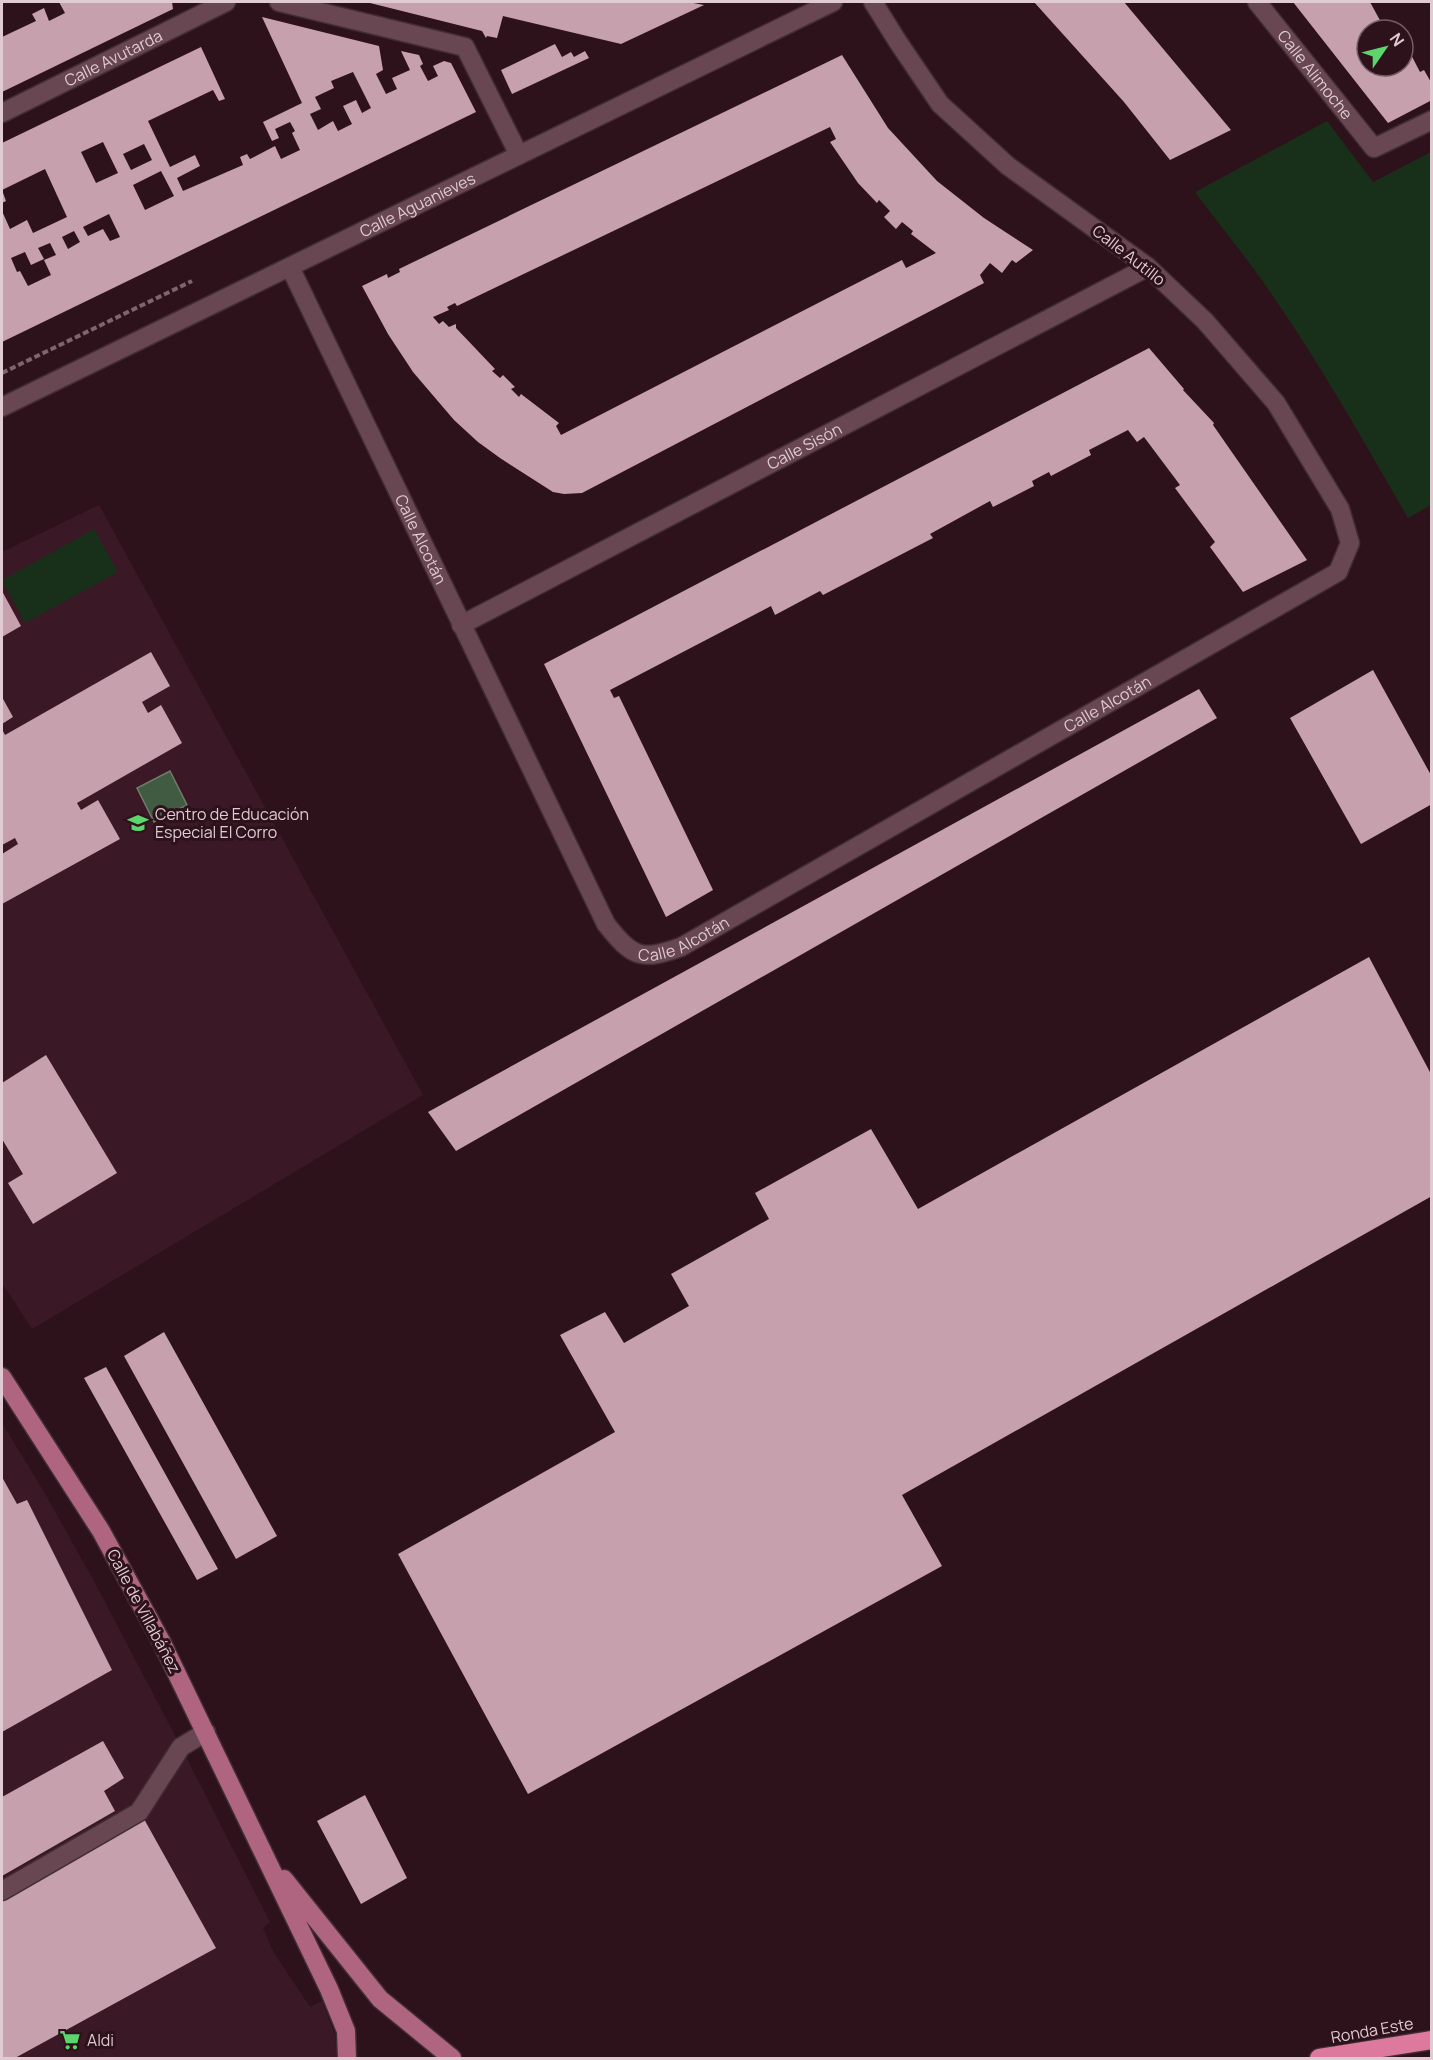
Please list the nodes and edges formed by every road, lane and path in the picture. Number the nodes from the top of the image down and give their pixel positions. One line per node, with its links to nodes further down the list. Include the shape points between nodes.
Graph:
1 (226, 2): 6 (street, Calle Avutarda)
2 (279, 2): 8 (street, via 465,47)
3 (833, 2): 8 (street, Calle Aguanieves)
4 (873, 2): 10 (street, Calle Autillo, via 940,104 1008,166)
5 (1257, 2): 7 (street, Calle Alimoche, via 1374,148)
6 (2, 113)
7 (1431, 120)
8 (519, 155): 9 (street, Calle Aguanieves)
9 (290, 267): 11 (street, Calle Aguanieves); 13 (street, Calle Alcotán)
10 (1148, 267): 12 (street, Calle Autillo, via 1205,321 1276,403 1340,509 1350,543); 13 (street, Calle Sisón)
11 (2, 407)
12 (1338, 573): 13 (street, Calle Alcotán, via 681,946 641,956 623,945 606,924)
13 (461, 625)
14 (2, 1377): 15 (main road, Calle de Villabáñez, via 101,1531)
15 (206, 1732): 16 (main road, Calle de Villabáñez); 17 (street, via 180,1747 139,1812)
16 (266, 1856): 19 (main road, Calle de Villabáñez, via 346,2031); 20 (main road, Calle de Villabáñez, via 380,1999)
17 (2, 1892)
18 (1431, 2040): 21 (highway, Ronda Este)
19 (347, 2058)
20 (452, 2058)
21 (1319, 2058)

